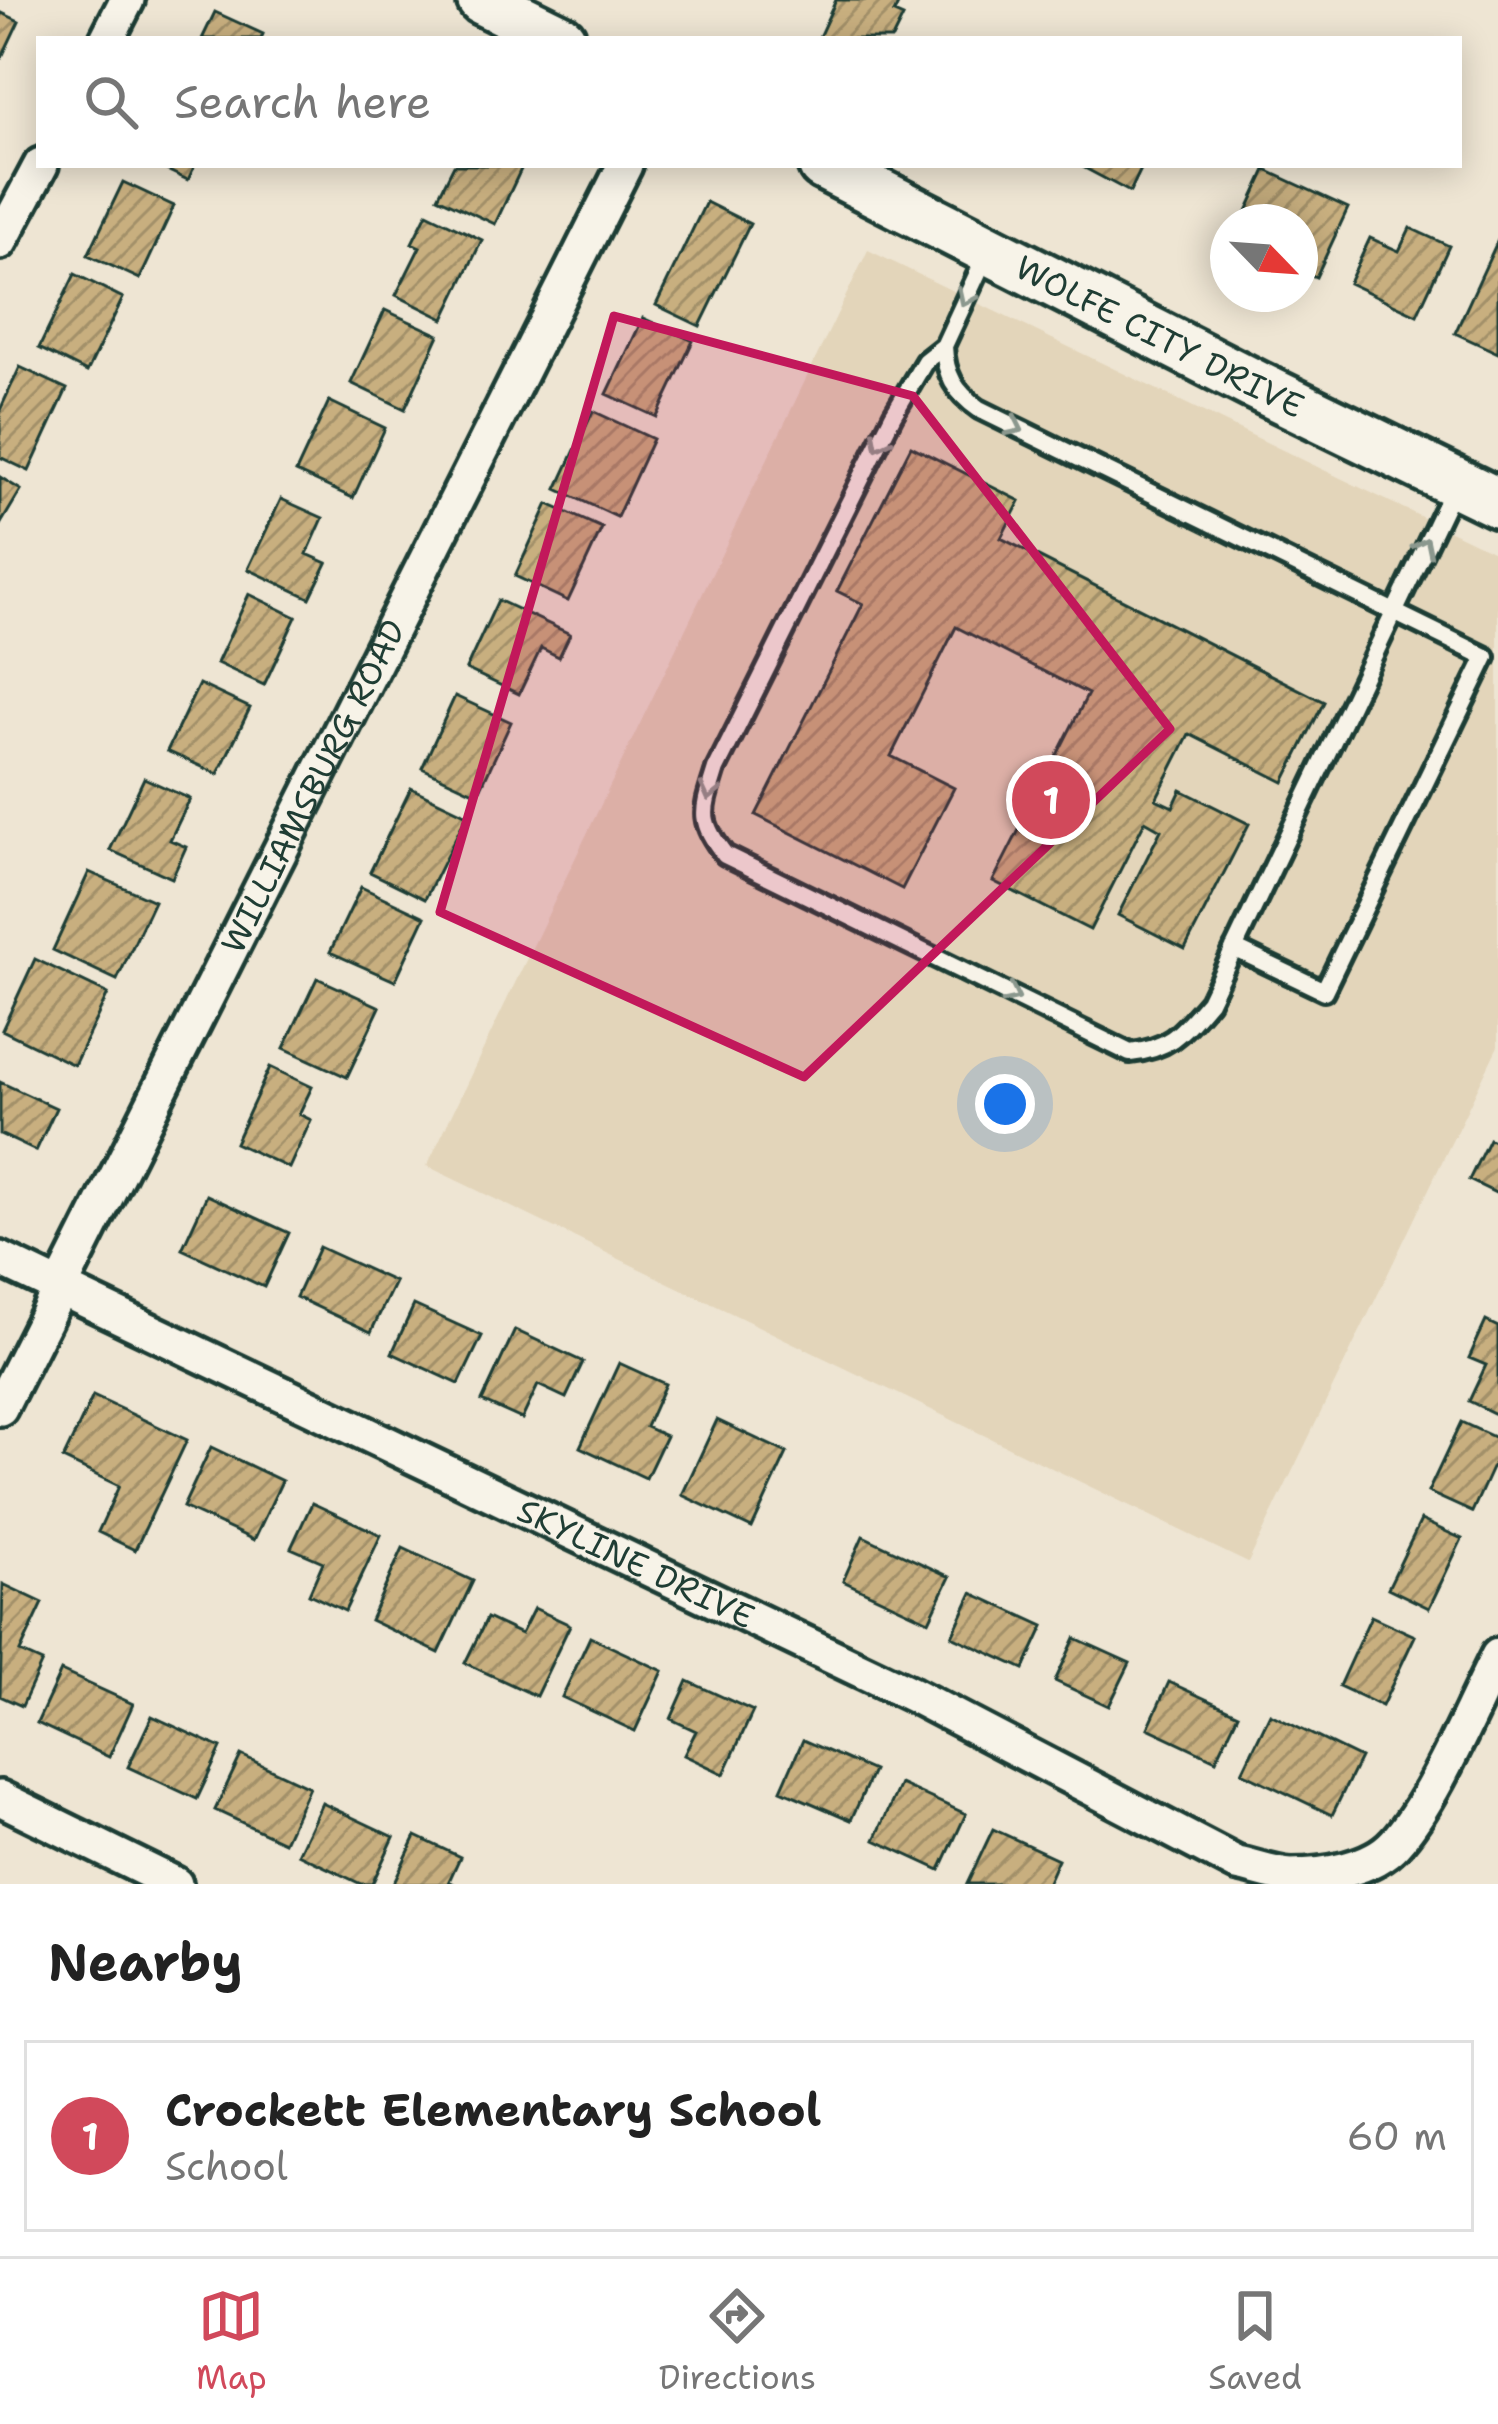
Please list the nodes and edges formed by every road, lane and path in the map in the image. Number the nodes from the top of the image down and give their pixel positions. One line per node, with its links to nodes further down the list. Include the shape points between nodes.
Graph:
1 (128, 0): 3 (street)
2 (482, 0): 4 (main road)
3 (109, 36)
4 (555, 36)
5 (38, 168): 8 (street)
6 (623, 168): 15 (street, WILLIAMSBURG ROAD)
7 (829, 168): 9 (main road, WOLFE CITY DRIVE)
8 (0, 242)
9 (988, 250): 10 (lane, one-way to 10); 11 (main road, WOLFE CITY DRIVE)
10 (944, 346): 12 (lane, one-way to 12, via 951,383 979,409); 13 (lane, one-way to 13, via 925,361 893,415 716,769 704,806 706,832 725,856 1130,1053 1156,1050 1182,1033 1209,1001)
11 (1477, 493): 12 (lane, one-way to 11)
12 (1394, 610): 13 (lane); 13 (lane, via 1486,657 1324,991)
13 (1234, 948)
14 (0, 1259): 15 (street, SKYLINE DRIVE)
15 (58, 1287): 16 (street, WILLIAMSBURG ROAD); 17 (street, SKYLINE DRIVE, via 914,1694 1237,1864 1287,1876 1328,1873 1393,1846)
16 (0, 1408)
17 (1498, 1656)
18 (0, 1798): 19 (street)
19 (176, 1884)

